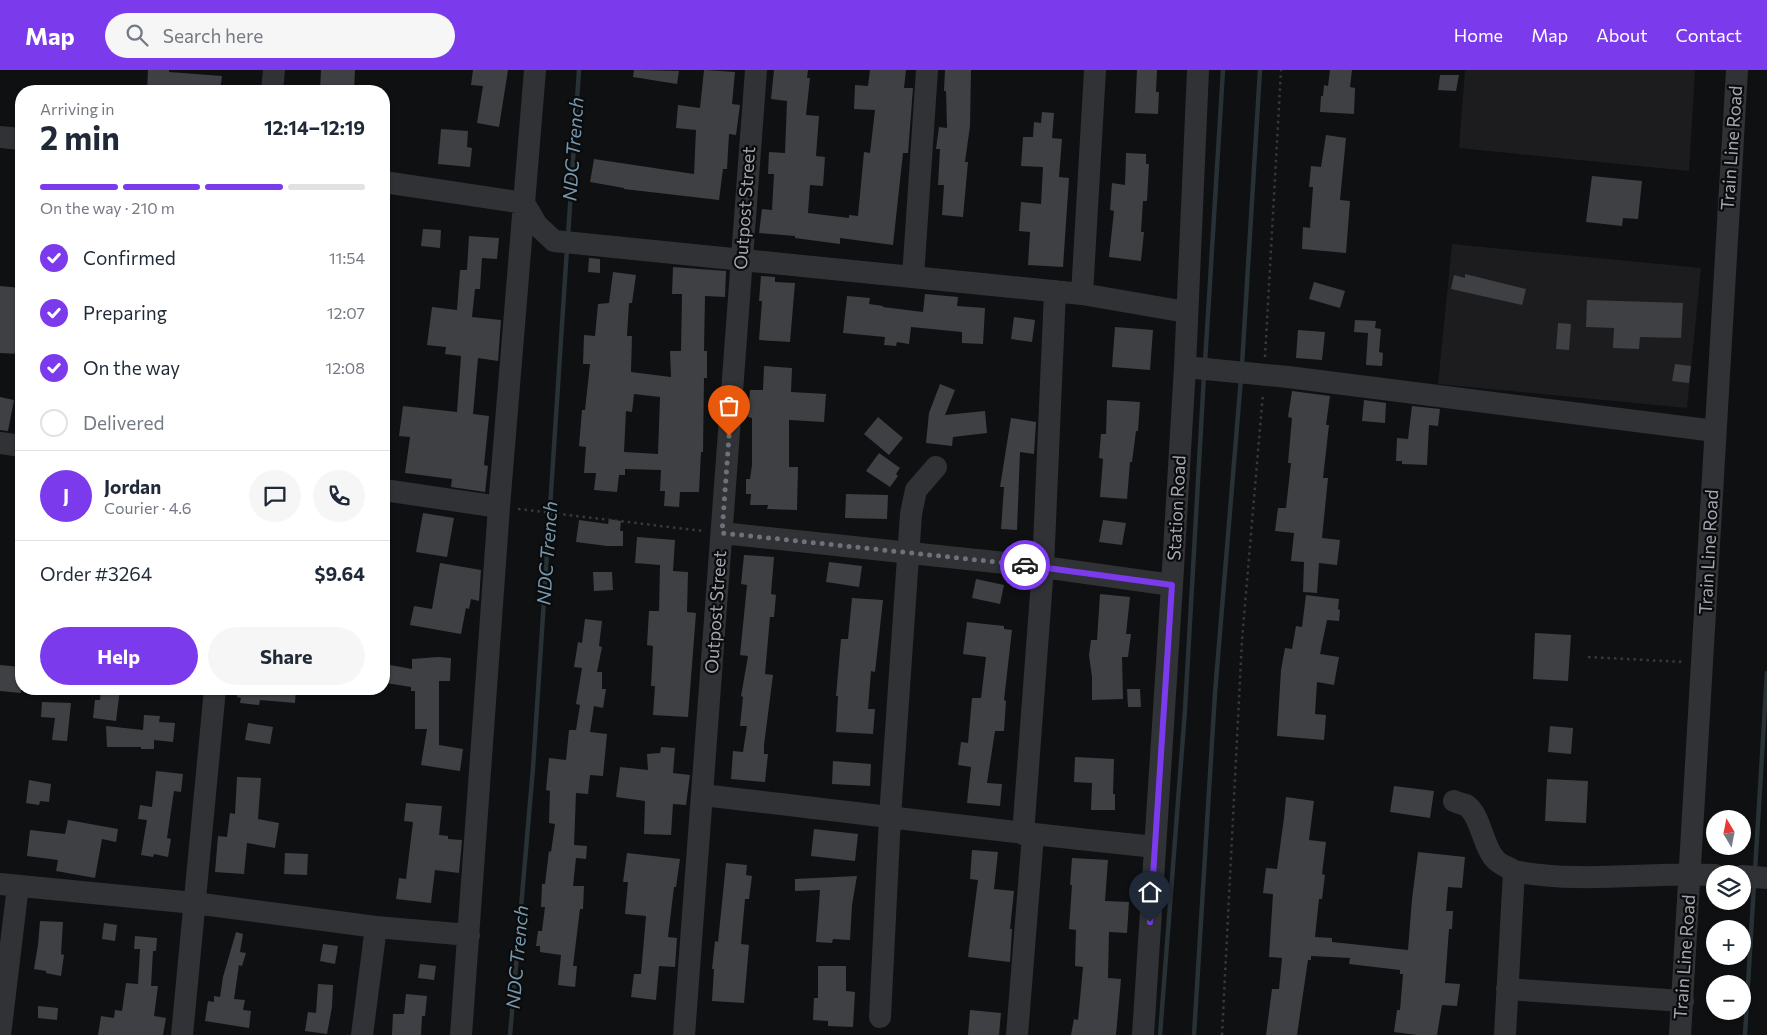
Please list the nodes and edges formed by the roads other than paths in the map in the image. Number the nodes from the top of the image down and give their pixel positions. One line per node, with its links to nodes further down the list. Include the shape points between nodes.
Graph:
1 (274, 70): 8 (street)
2 (535, 70): 12 (street)
3 (756, 70): 13 (street, Outpost Street)
4 (926, 70): 14 (street)
5 (1095, 70): 16 (street)
6 (1198, 70): 17 (street, Station Road)
7 (1737, 70): 19 (street, Train Line Road)
8 (273, 85)
9 (0, 137): 10 (street)
10 (15, 138)
11 (390, 183): 12 (street)
12 (524, 203): 13 (street, via 537,225 562,242); 24 (street)
13 (742, 260): 14 (street); 25 (street, Outpost Street)
14 (913, 277): 15 (street)
15 (1055, 291): 16 (street); 27 (street)
16 (1082, 294): 17 (street)
17 (1186, 312): 18 (street, Station Road)
18 (1185, 366): 19 (street); 28 (street, Station Road)
19 (1714, 431): 36 (street, Train Line Road)
20 (0, 443): 21 (street)
21 (15, 445)
22 (936, 467): 26 (street, via 916,490)
23 (390, 491): 24 (street)
24 (499, 507): 43 (street)
25 (722, 533): 26 (street); 30 (street, Outpost Street)
26 (909, 552): 27 (street); 32 (street)
27 (1043, 567): 28 (street); 33 (street)
28 (1172, 585): 34 (street, Station Road)
29 (214, 695): 41 (street)
30 (702, 795): 32 (street); 51 (street, Outpost Street)
31 (1454, 801): 35 (street, via 1466,806 1473,815 1486,848 1495,860)
32 (890, 817): 33 (street); 46 (street)
33 (1028, 835): 34 (street); 52 (street)
34 (1155, 847): 53 (street, Station Road)
35 (1514, 870): 36 (street, via 1562,877); 44 (street)
36 (1690, 874): 37 (street); 45 (street, Train Line Road)
37 (1706, 875)
38 (1751, 877): 39 (street)
39 (1767, 878)
40 (9, 885): 41 (street); 47 (street)
41 (194, 903): 42 (street); 48 (street)
42 (376, 928): 43 (street); 49 (street)
43 (469, 934): 50 (street)
44 (1508, 989): 45 (street); 54 (street)
45 (1683, 1001): 55 (street, Train Line Road)
46 (880, 1017)
47 (0, 1035)
48 (182, 1035)
49 (362, 1035)
50 (461, 1035)
51 (684, 1035)
52 (1017, 1035)
53 (1143, 1035)
54 (1505, 1035)
55 (1680, 1035)

